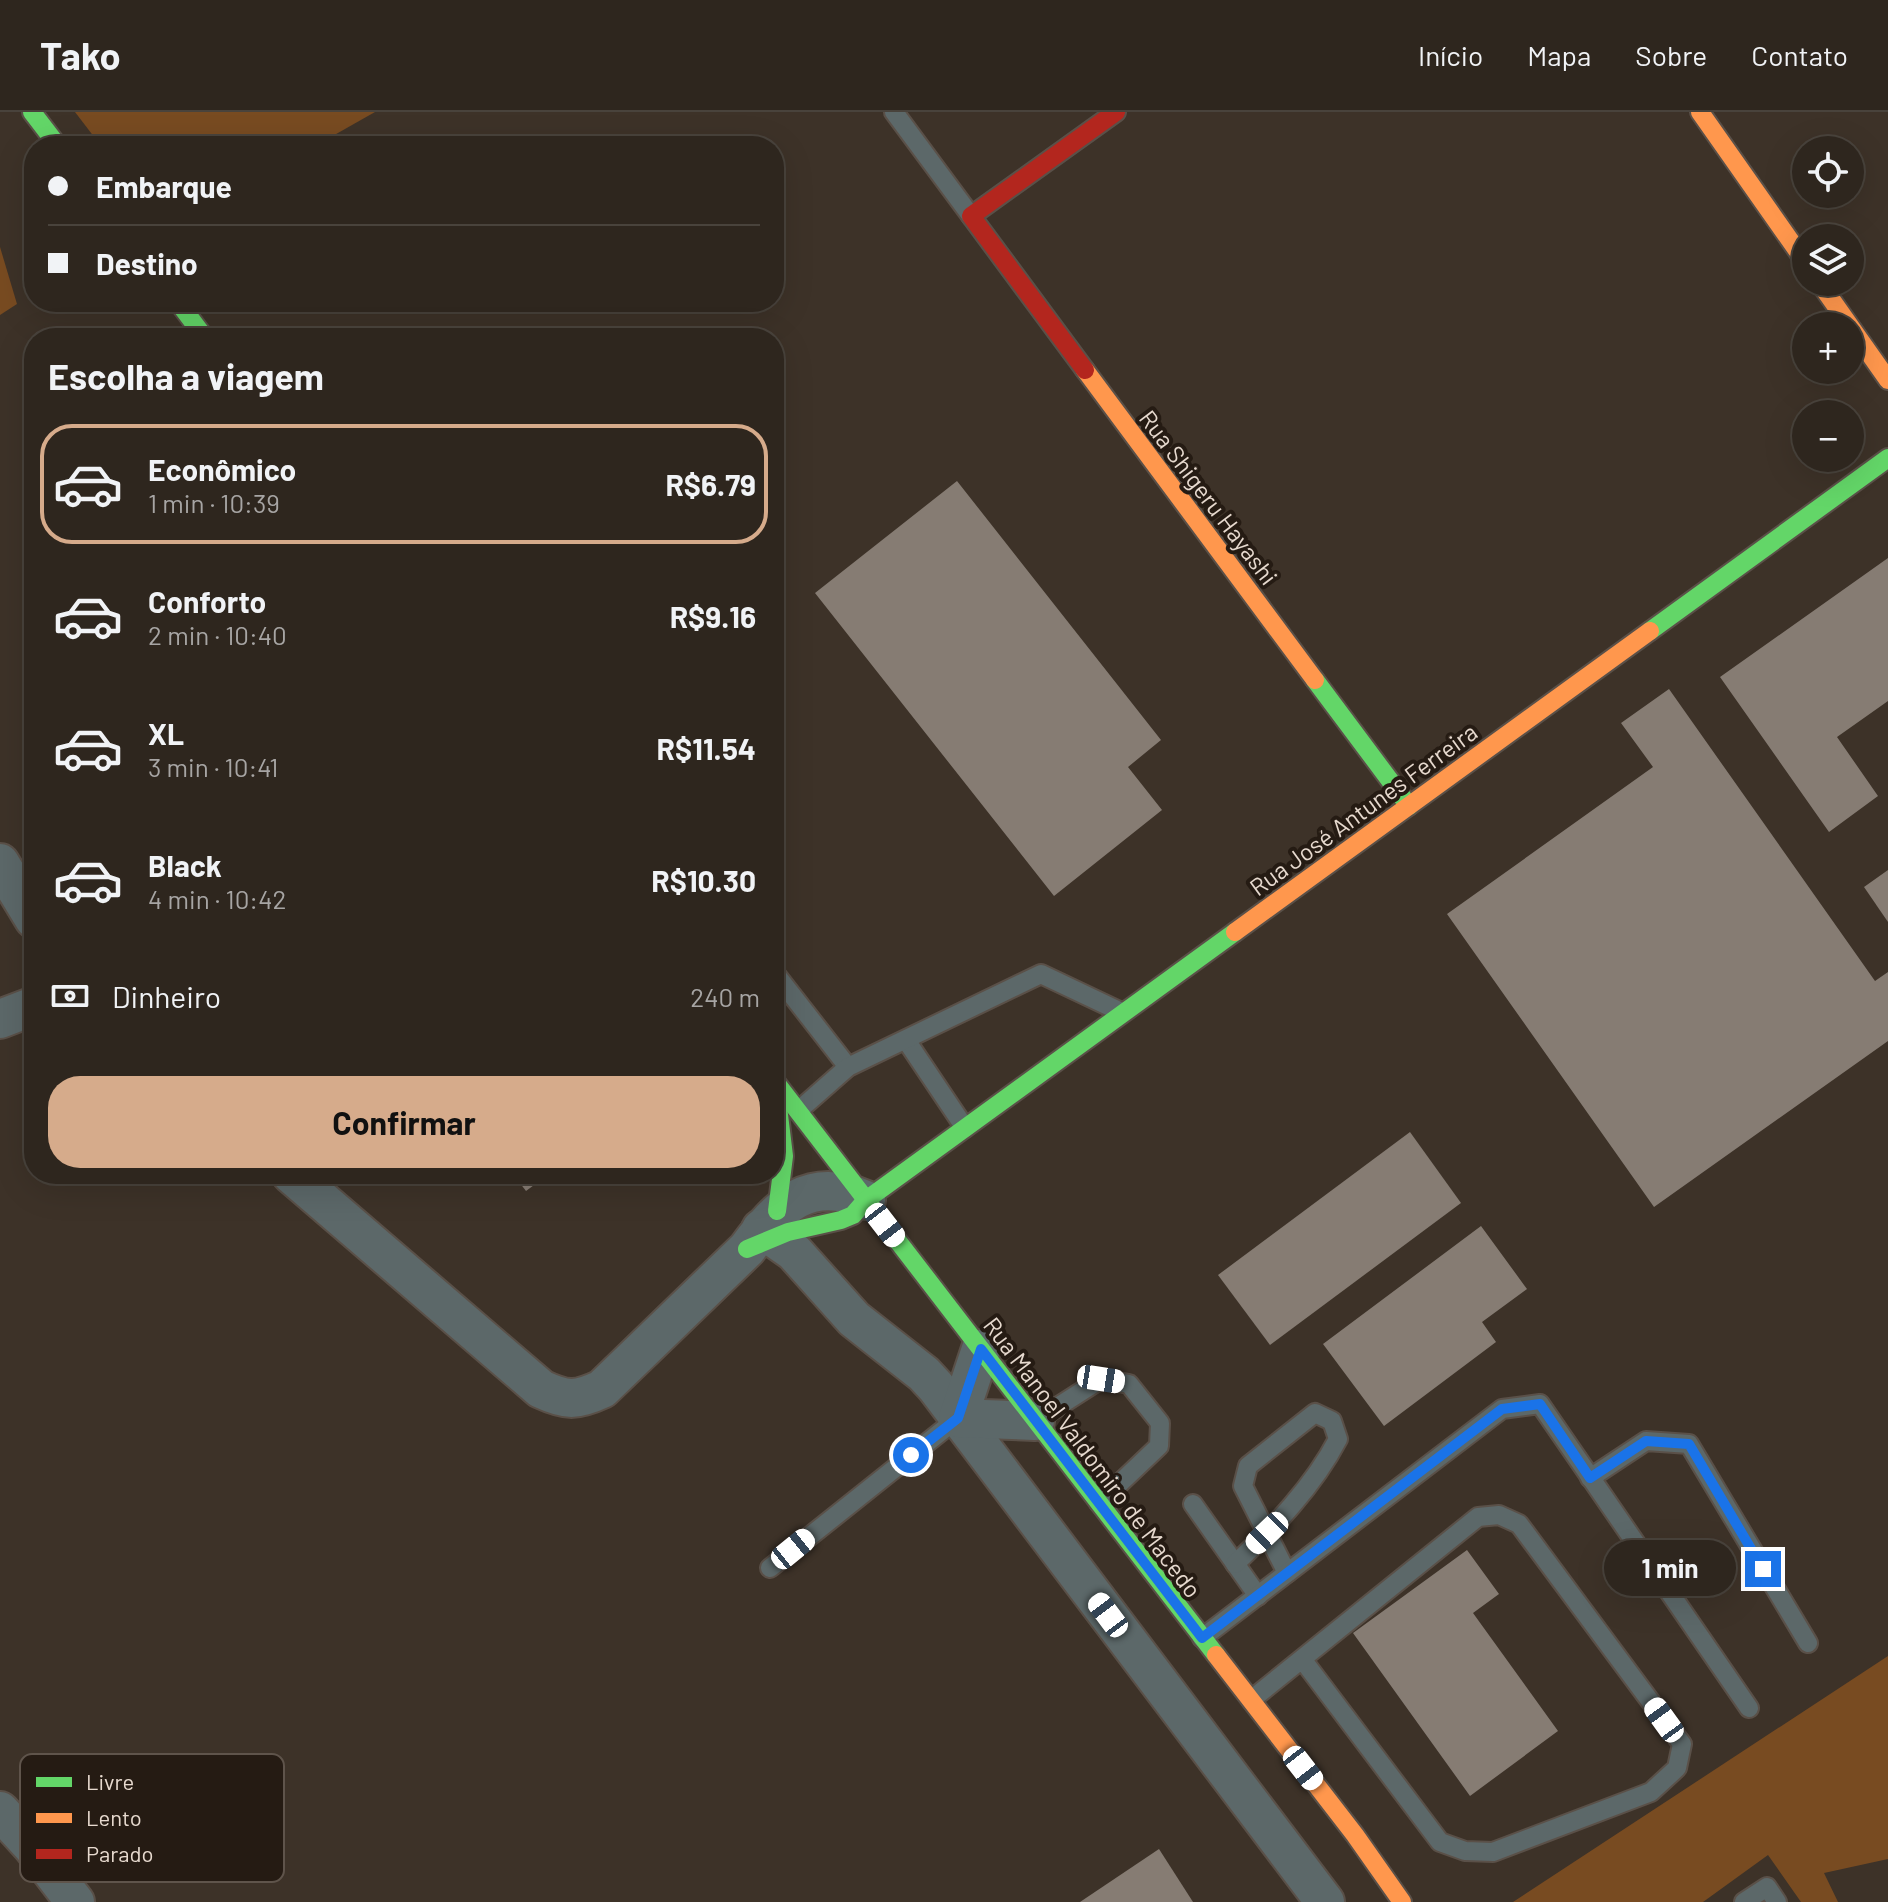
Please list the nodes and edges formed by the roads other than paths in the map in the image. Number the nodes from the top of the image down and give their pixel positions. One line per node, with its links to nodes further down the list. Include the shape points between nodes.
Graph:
1 (32, 112): 5 (street)
2 (894, 112): 6 (lane)
3 (1116, 112): 6 (street)
4 (1700, 112): 7 (street)
5 (50, 136)
6 (971, 216): 11 (street, Rua Shigeru Hayashi)
7 (1792, 243)
8 (1829, 296): 9 (street)
9 (1888, 380)
10 (1888, 458): 11 (street, Rua José Antunes Ferreira)
11 (1409, 806): 16 (street, Rua José Antunes Ferreira)
12 (0, 863): 13 (street)
13 (24, 903)
14 (784, 985): 19 (lane)
15 (24, 1010): 17 (street)
16 (1124, 1013): 18 (lane, via 1041,974); 22 (street, Rua José Antunes Ferreira)
17 (0, 1019)
18 (906, 1040): 19 (lane); 22 (lane)
19 (848, 1067): 21 (lane)
20 (784, 1093): 21 (street, Rua Manoel Valdomiro de Macedo)
21 (798, 1111): 25 (street, Rua Manoel Valdomiro de Macedo)
22 (965, 1128): 25 (street, Rua José Antunes Ferreira)
23 (303, 1184): 26 (street, via 541,1389 561,1398 581,1399 602,1389)
24 (777, 1184): 26 (street)
25 (853, 1210): 26 (street, via 846,1191 826,1190 789,1202); 27 (street, via 824,1249); 28 (street, Rua Manoel Valdomiro de Macedo)
26 (765, 1231): 27 (street)
27 (822, 1282): 29 (street, via 854,1319 924,1374)
28 (981, 1349): 29 (street); 30 (street, Rua Manoel Valdomiro de Macedo)
29 (958, 1418): 30 (street); 36 (lane); 48 (street)
30 (1035, 1421): 32 (street, Rua Manoel Valdomiro de Macedo); 32 (lane, via 1101,1379 1129,1384 1160,1423 1159,1446)
31 (1590, 1478): 37 (lane, via 1540,1404 1502,1409); 40 (lane, via 1646,1441 1689,1444); 43 (lane)
32 (1099, 1503): 39 (street, Rua Manoel Valdomiro de Macedo)
33 (1193, 1504): 35 (lane)
34 (1267, 1533): 34 (lane, via 1324,1466 1338,1439 1332,1421 1315,1413 1248,1466 1243,1486); 35 (lane); 37 (lane)
35 (1235, 1564): 38 (lane)
36 (770, 1568)
37 (1287, 1573): 38 (lane)
38 (1258, 1596): 39 (lane)
39 (1202, 1638): 42 (street, Rua Manoel Valdomiro de Macedo)
40 (1808, 1643)
41 (1302, 1659): 41 (lane, via 1440,1842 1465,1851 1493,1852 1651,1792 1677,1768 1682,1744 1519,1524 1499,1515 1478,1517); 42 (lane)
42 (1250, 1701): 49 (street, Rua Manoel Valdomiro de Macedo)
43 (1749, 1708)
44 (0, 1811): 45 (street)
45 (20, 1832)
46 (60, 1882): 47 (street)
47 (75, 1902)
48 (1325, 1902)
49 (1402, 1902)
50 (1744, 1902): 51 (lane, via 1767,1887)
51 (1777, 1902)

